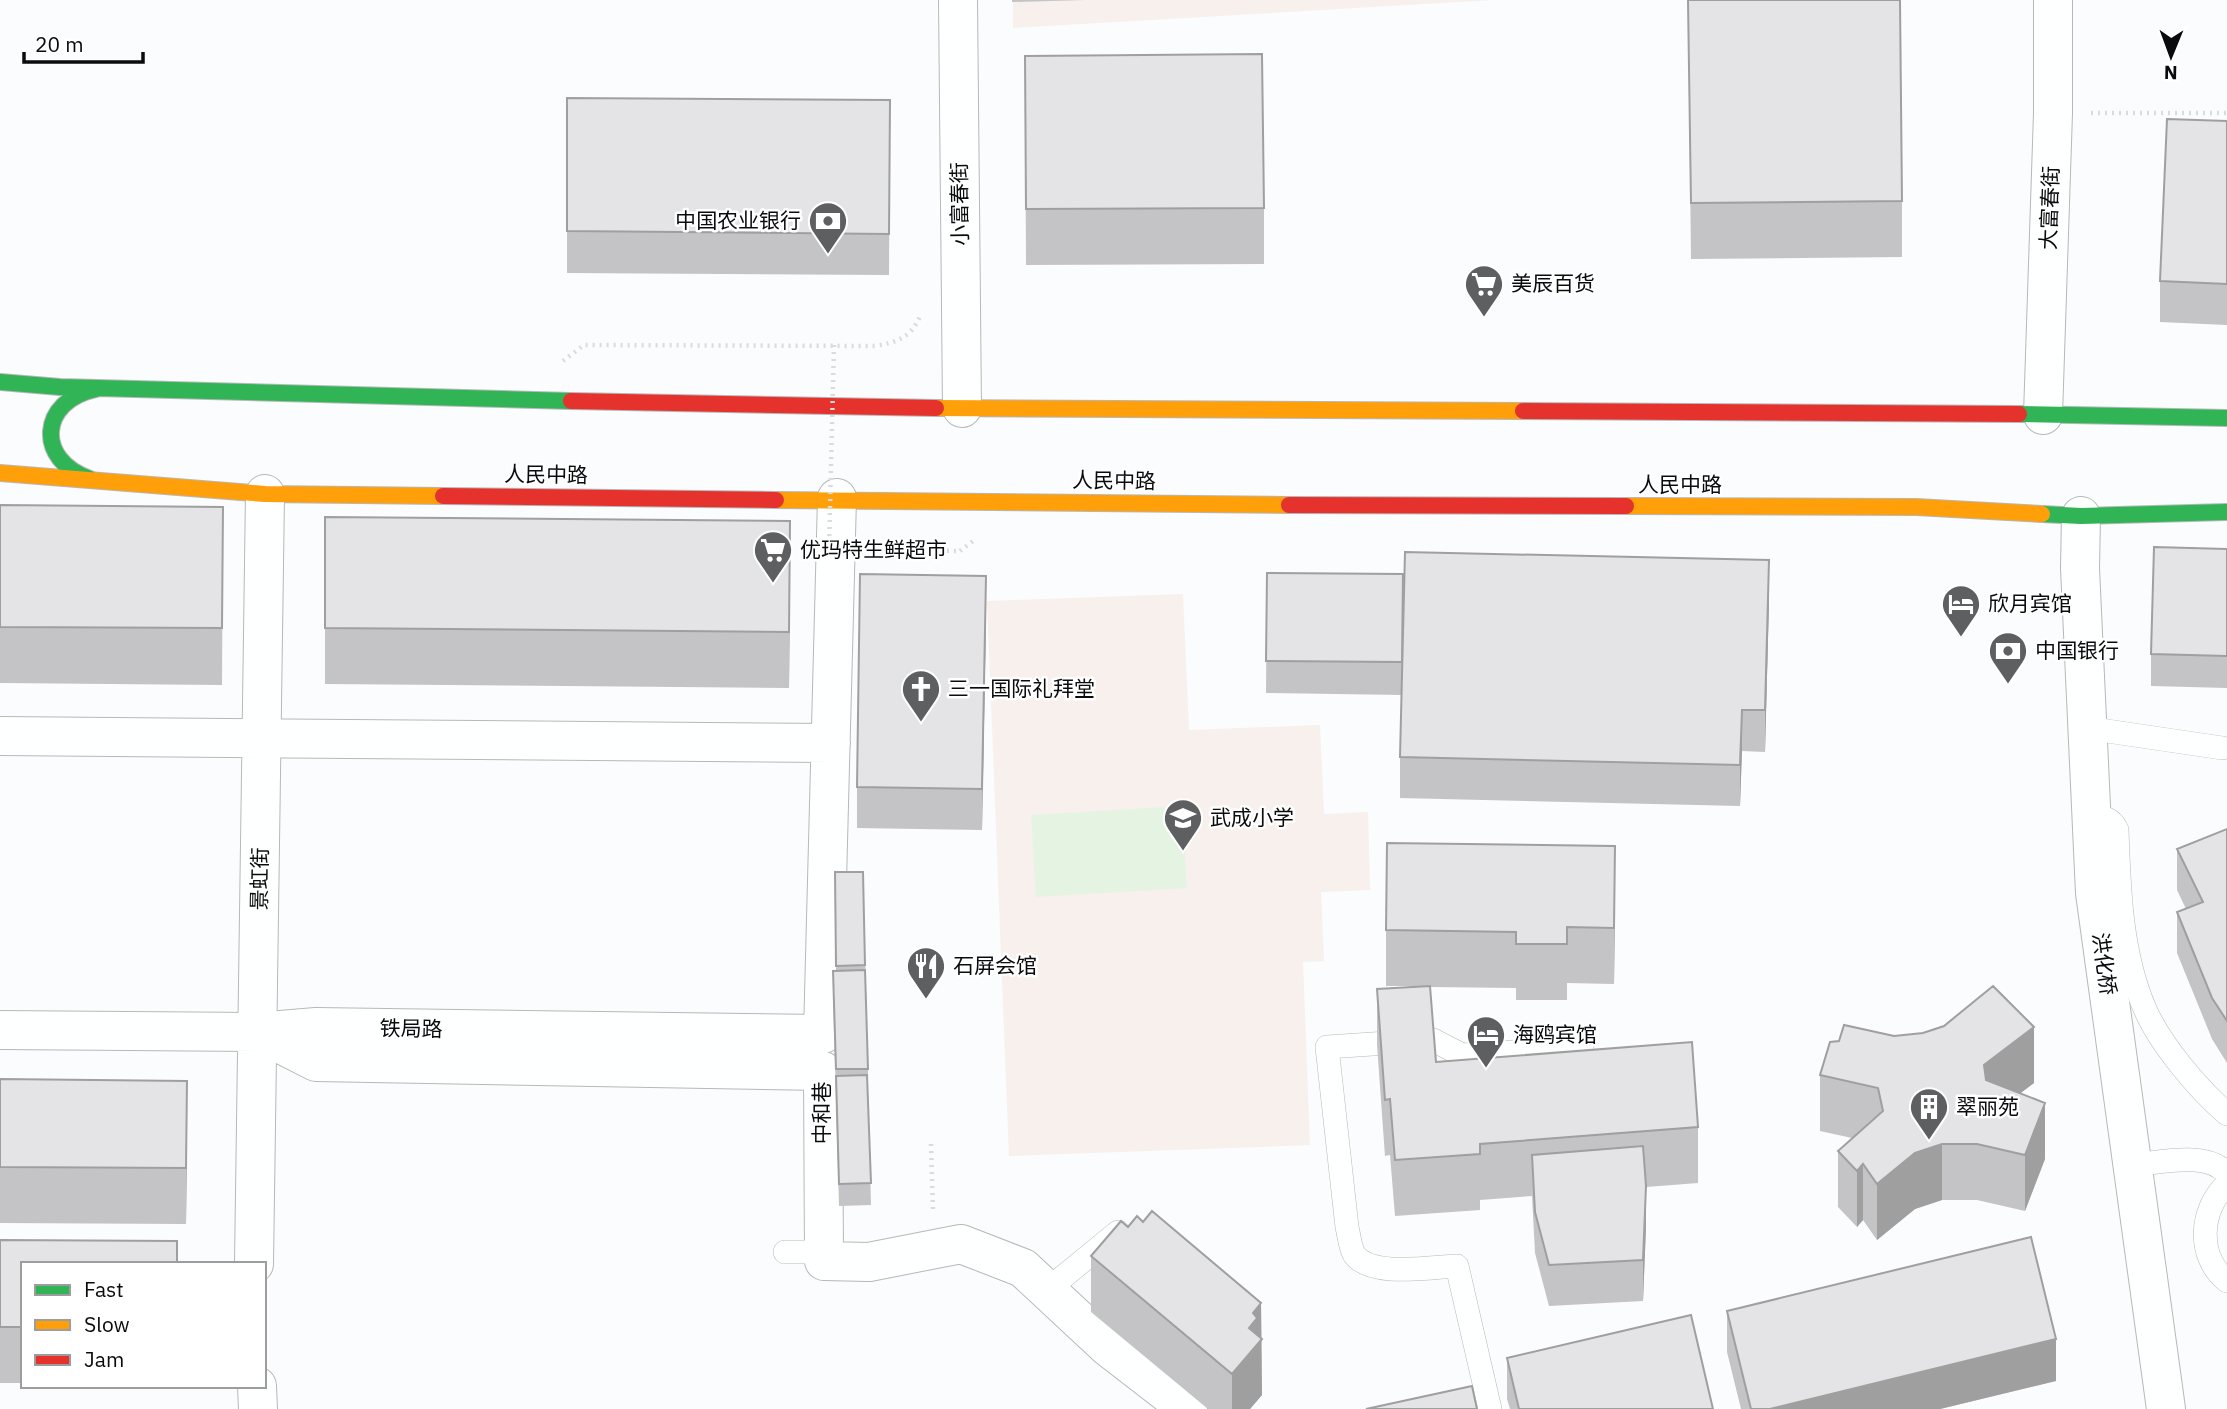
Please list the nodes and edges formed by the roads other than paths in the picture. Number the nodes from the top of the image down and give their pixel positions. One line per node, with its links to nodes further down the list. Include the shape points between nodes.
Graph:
1 (958, 0): 5 (street, 小富春街)
2 (2053, 0): 6 (street, 大富春街)
3 (0, 382): 4 (main road)
4 (105, 389): 5 (main road, via 513,402); 9 (main road, via 78,391 66,398 57,408 49,434 58,461 81,478)
5 (962, 408): 6 (main road)
6 (2043, 415): 7 (main road)
7 (2227, 418)
8 (0, 473): 9 (main road, 人民中路)
9 (95, 480): 10 (main road, 人民中路)
10 (265, 494): 11 (main road, 人民中路); 16 (street, 景虹街)
11 (837, 498): 13 (main road, 人民中路, via 1916,507); 17 (street)
12 (2227, 512): 13 (main road, 人民中路)
13 (2081, 516): 14 (street, 洪化桥)
14 (2087, 728): 18 (lane); 19 (street, 洪化桥)
15 (0, 736): 16 (street)
16 (263, 738): 17 (street); 21 (street, 景虹街)
17 (831, 743): 21 (street, 铁局路, via 823,1034 316,1027)
18 (2222, 748)
19 (2092, 818): 23 (lane, via 2112,820 2117,830 2120,897 2130,957 2146,1010 2185,1069); 24 (street, 洪化桥, via 2095,893)
20 (0, 1030): 21 (street, 铁局路)
21 (257, 1032): 29 (street, 中和巷, via 316,1062 823,1071); 30 (street, 景虹街)
22 (1582, 1048): 36 (lane, via 1462,1055 1433,1040 1327,1047 1354,1254 1367,1266 1457,1266)
23 (2227, 1114)
24 (2133, 1165): 25 (lane, via 2205,1161); 37 (street, 洪化桥)
25 (2227, 1174)
26 (2227, 1184): 31 (lane, via 2209,1208 2205,1226 2212,1262)
27 (1118, 1232): 32 (lane)
28 (785, 1252): 29 (lane)
29 (824, 1252): 32 (street, via 824,1261 869,1262 961,1244 1023,1268)
30 (254, 1262)
31 (2227, 1281)
32 (1047, 1290): 35 (street, via 1109,1348)
33 (257, 1388): 34 (street)
34 (258, 1409)
35 (1188, 1409)
36 (1490, 1409)
37 (2166, 1409)

